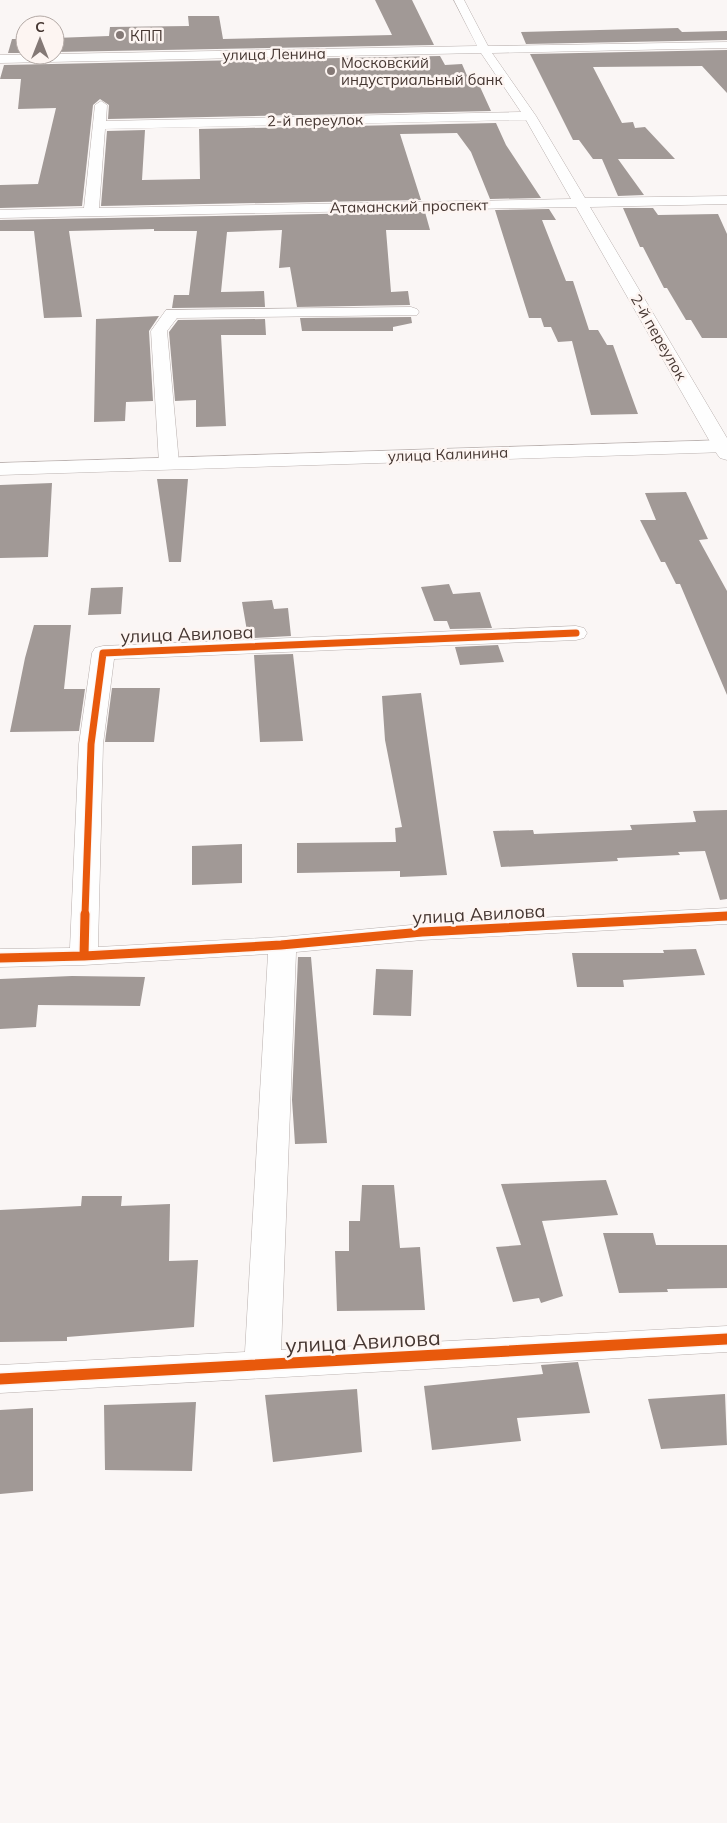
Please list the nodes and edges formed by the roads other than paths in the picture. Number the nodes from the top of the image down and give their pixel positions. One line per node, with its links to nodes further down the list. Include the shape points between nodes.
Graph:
1 (459, 0): 3 (street, 2-й переулок)
2 (727, 44): 3 (street, улица Ленина)
3 (485, 51): 4 (street, улица Ленина); 6 (street, 2-й переулок)
4 (0, 59)
5 (101, 105): 7 (street)
6 (530, 116): 7 (street, 2-й переулок); 9 (street, 2-й переулок)
7 (100, 125): 10 (street)
8 (727, 200): 9 (street, Атаманский проспект)
9 (581, 203): 10 (street, Атаманский проспект); 13 (street, 2-й переулок)
10 (91, 212): 11 (street, Атаманский проспект)
11 (0, 214)
12 (411, 312): 14 (street, via 172,313 159,331)
13 (726, 449): 14 (street, улица Калинина)
14 (169, 463): 15 (street, улица Калинина)
15 (0, 469)
16 (576, 633): 19 (street, улица Авилова, via 103,653 91,744)
17 (727, 916): 18 (street, улица Авилова, via 422,932)
18 (281, 945): 19 (street, улица Авилова); 22 (street, улица Авилова)
19 (84, 956): 20 (street, улица Авилова)
20 (0, 958)
21 (727, 1339): 22 (street, улица Авилова)
22 (262, 1364): 23 (street, улица Авилова)
23 (0, 1380)

